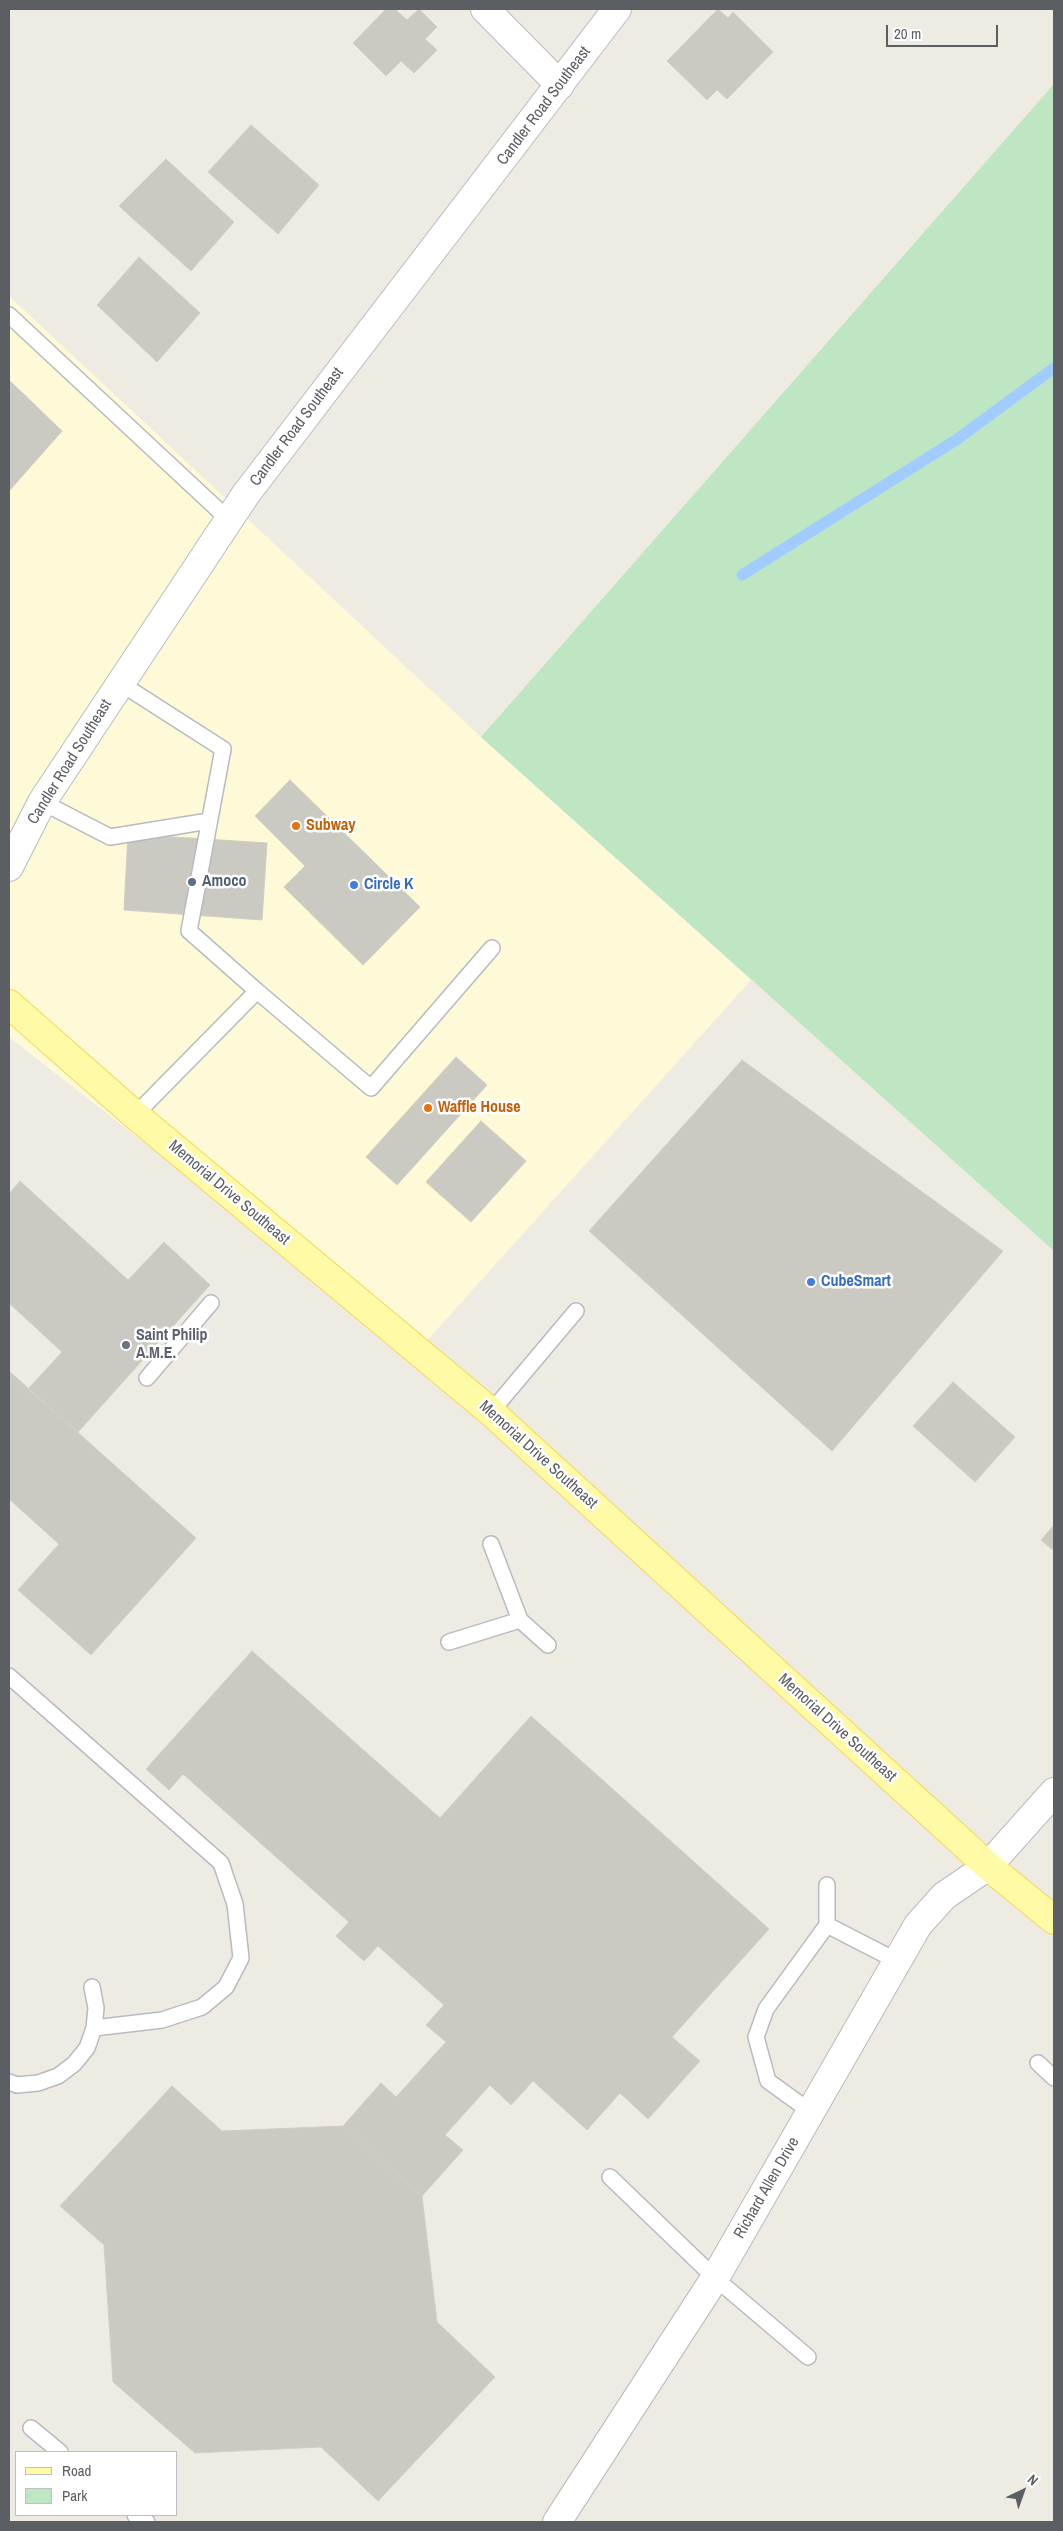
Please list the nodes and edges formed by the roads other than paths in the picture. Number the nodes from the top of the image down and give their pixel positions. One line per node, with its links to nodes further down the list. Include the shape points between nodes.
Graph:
1 (485, 9): 3 (main road)
2 (617, 9): 3 (main road, Candler Road Southeast)
3 (560, 85): 5 (main road, Candler Road Southeast)
4 (9, 315): 5 (lane)
5 (229, 520): 6 (main road, Candler Road Southeast)
6 (120, 683): 7 (main road, Candler Road Southeast); 8 (lane, via 223,749)
7 (42, 802): 8 (lane, via 110,837); 9 (main road, Candler Road Southeast)
8 (209, 821): 11 (lane, via 189,931)
9 (9, 867)
10 (492, 948): 11 (lane, via 371,1088)
11 (257, 991): 13 (lane)
12 (9, 1004): 13 (main road, Memorial Drive Southeast)
13 (135, 1115): 17 (main road, Memorial Drive Southeast)
14 (212, 1303): 16 (lane)
15 (576, 1311): 17 (lane)
16 (147, 1378)
17 (491, 1412): 24 (main road, Memorial Drive Southeast)
18 (491, 1544): 19 (lane)
19 (520, 1620): 20 (lane); 21 (lane)
20 (449, 1642)
21 (548, 1645)
22 (9, 1676): 30 (lane, via 221,1864 235,1904 241,1958 226,1987 202,2007 162,2020)
23 (1054, 1792): 24 (main road, Richard Allen Drive)
24 (988, 1866): 26 (main road, Memorial Drive Southeast); 28 (main road, Richard Allen Drive, via 944,1896 918,1925)
25 (826, 1885): 27 (lane)
26 (1054, 1920)
27 (827, 1925): 28 (lane); 34 (lane, via 766,2009 756,2037 768,2081)
28 (898, 1961): 34 (main road, Richard Allen Drive)
29 (92, 1987): 30 (lane, via 96,2008)
30 (94, 2028): 33 (lane, via 87,2048 58,2076 38,2083)
31 (1038, 2063): 32 (lane)
32 (1054, 2078)
33 (9, 2082)
34 (811, 2112): 36 (main road, Richard Allen Drive)
35 (610, 2177): 36 (lane)
36 (715, 2278): 37 (lane); 40 (main road, Richard Allen Drive)
37 (808, 2357)
38 (31, 2428): 39 (lane)
39 (59, 2451)
40 (557, 2522)

